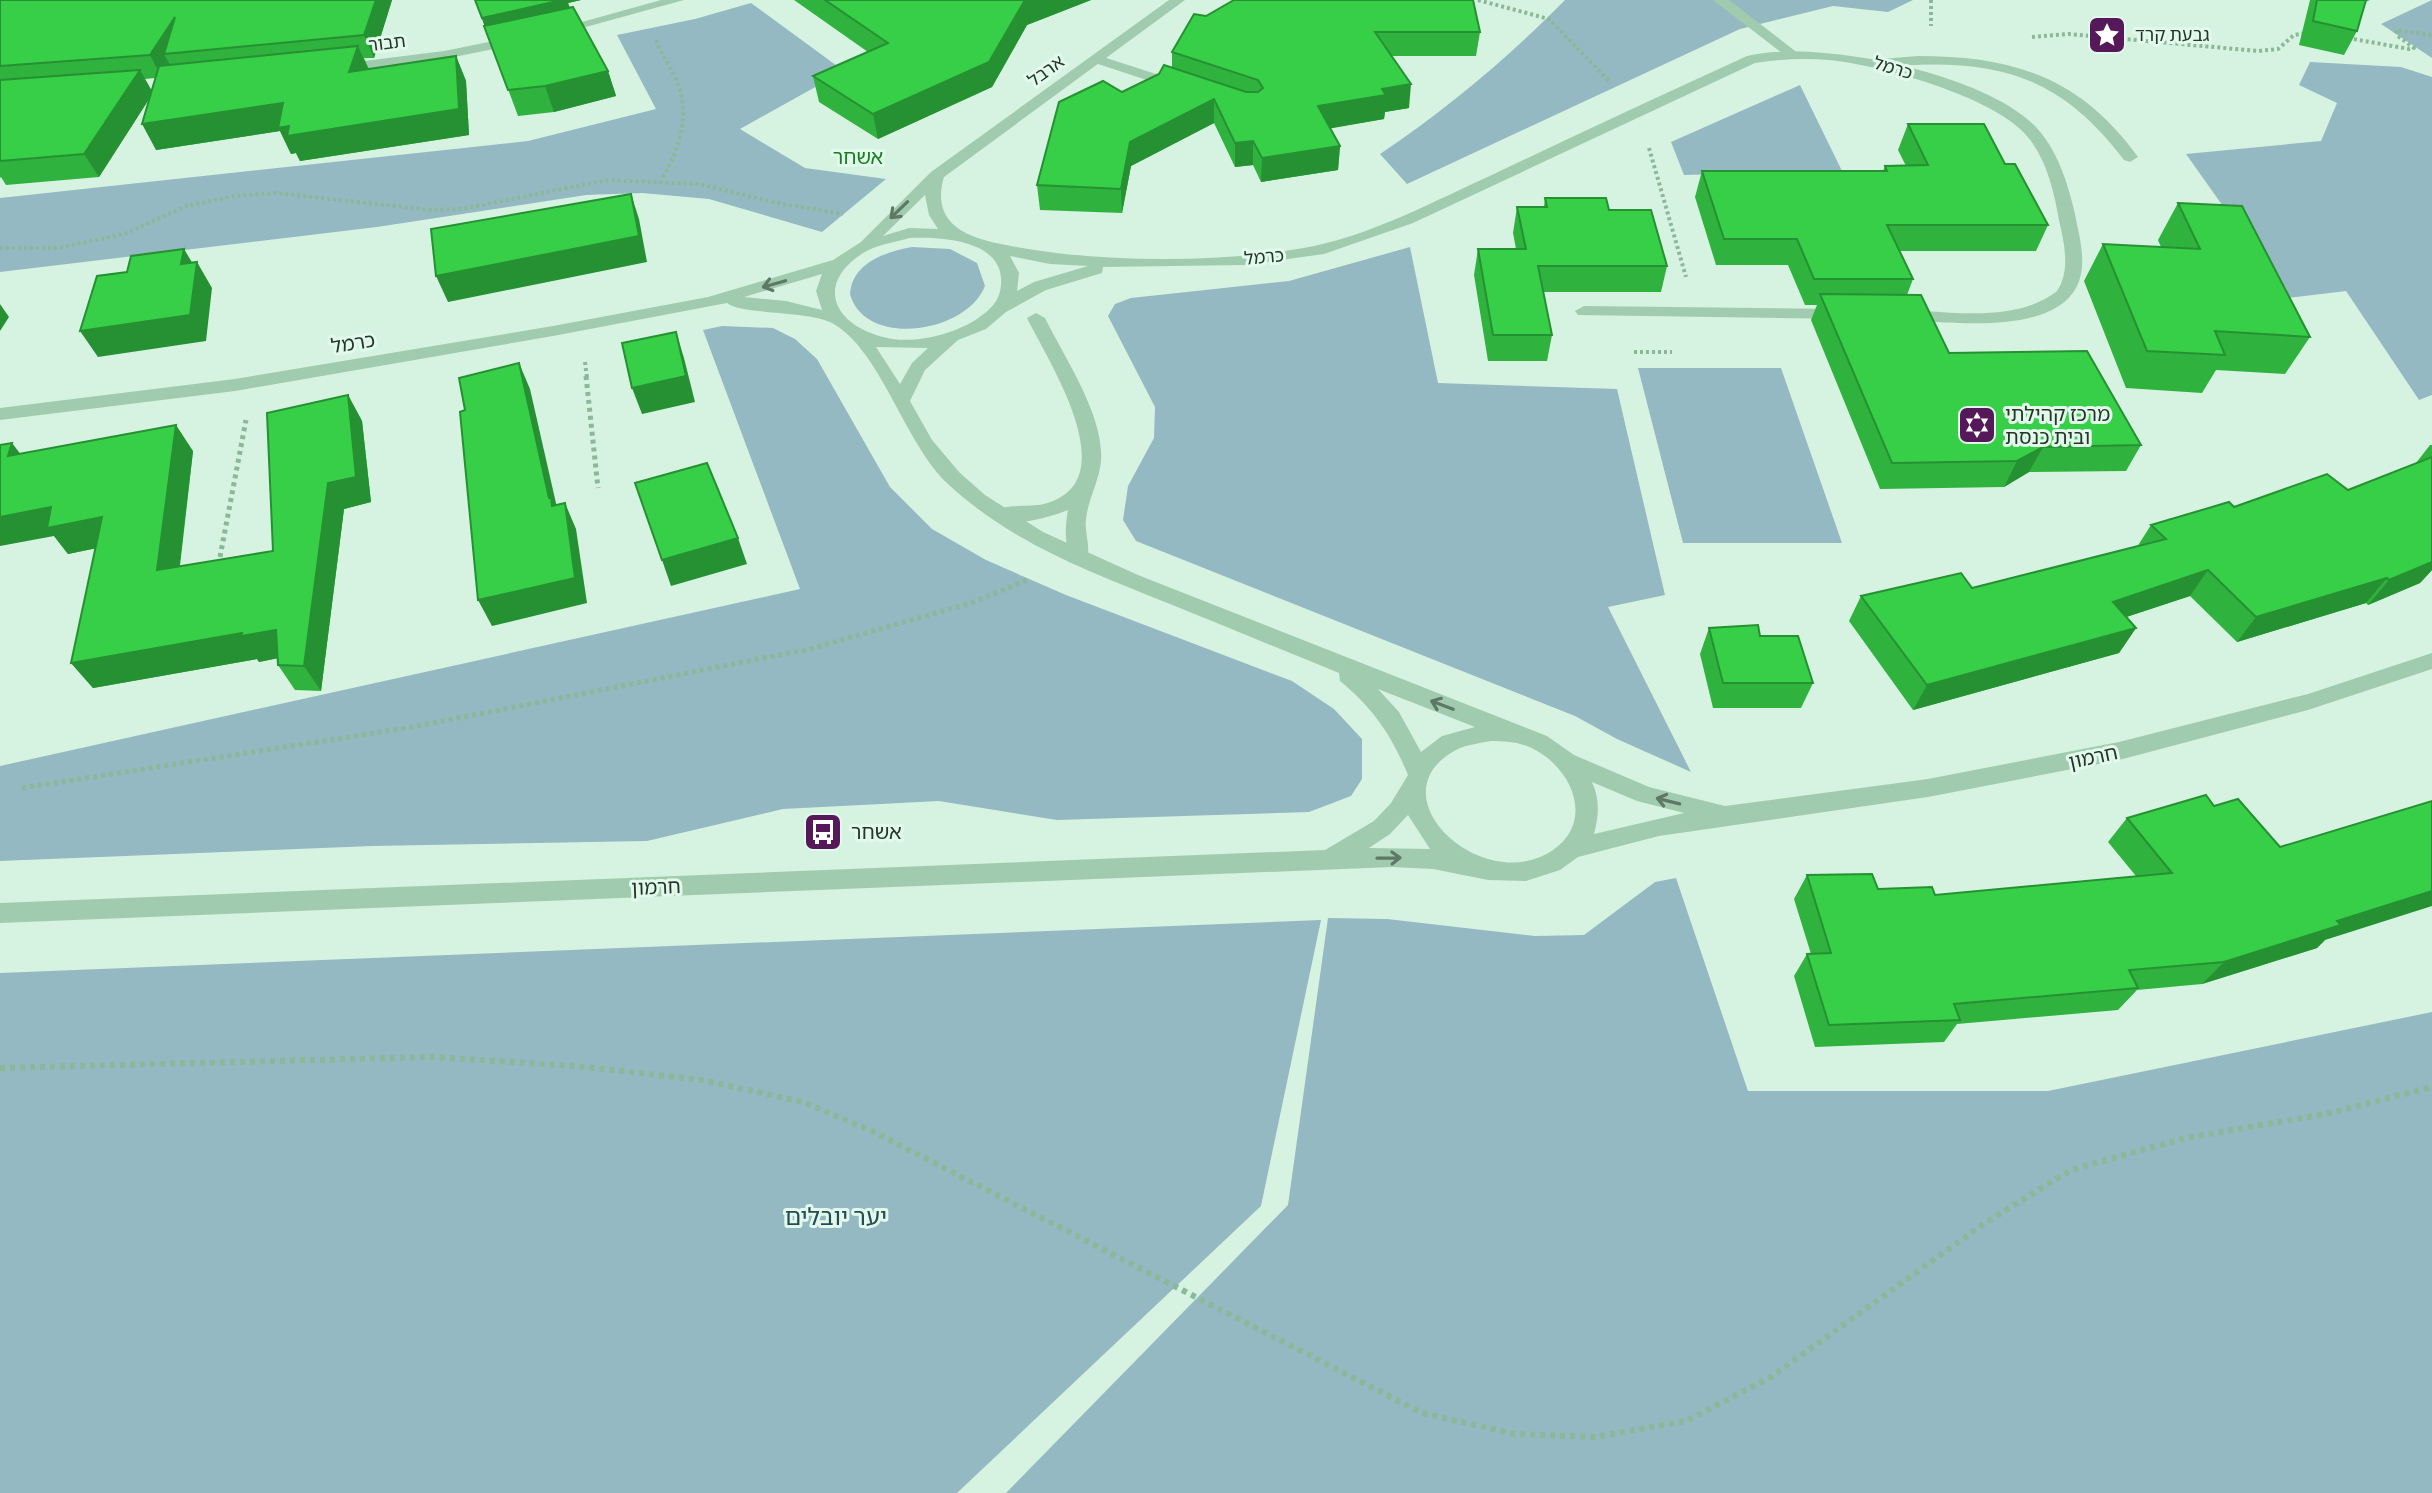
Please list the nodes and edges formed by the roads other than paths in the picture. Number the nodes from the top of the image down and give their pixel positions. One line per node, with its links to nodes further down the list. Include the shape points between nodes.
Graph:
1 (1178, 0): 5 (street, ארבל)
2 (1720, 0): 4 (street)
3 (674, 1): 7 (street, תבור, via 472,50)
4 (1792, 54): 6 (street, כרמל); 14 (street, כרמל, via 1752,59 1407,220 1345,243 1268,258)
5 (1097, 59): 8 (street); 10 (street, ארבל)
6 (1881, 63): 9 (street, via 1950,58 2022,72 2087,105); 20 (street, כרמל, via 1985,101 2029,129 2056,180 2073,261 2070,287 2041,307 1989,316)
7 (319, 71)
8 (1196, 91)
9 (2130, 157)
10 (937, 175): 11 (street, via 933,206); 12 (street, ארבל, one-way to 12)
11 (953, 234): 12 (street, via 909,233); 13 (street)
12 (861, 247): 15 (street)
13 (989, 247): 14 (street, via 1050,259); 17 (street, via 1010,275)
14 (1125, 263): 17 (street, via 1055,280)
15 (837, 264): 16 (street, one-way to 16); 21 (street, via 824,298)
16 (710, 302): 21 (street, via 771,304); 26 (street, כרמל, via 254,381)
17 (1000, 308): 24 (street, via 977,327)
18 (1584, 311): 19 (street)
19 (1856, 314)
20 (1888, 315)
21 (833, 318): 23 (street)
22 (1036, 318): 27 (street, via 1088,430 1091,459)
23 (855, 334): 24 (street, via 907,345); 25 (street, via 882,364)
24 (953, 337): 25 (street, via 918,367)
25 (901, 400): 28 (street, via 931,455)
26 (0, 414)
27 (1081, 493): 28 (street, via 1055,508); 29 (street, via 1074,525)
28 (1001, 515): 29 (street)
29 (1080, 557): 31 (street)
30 (2432, 661): 35 (street, חרמון, via 2235,724 2090,758)
31 (1331, 662): 32 (street, one-way to 31); 34 (street, via 1385,709 1404,735)
32 (1514, 734): 33 (street, via 1540,742); 34 (street, via 1475,733 1445,742 1424,761)
33 (1566, 761): 35 (street, one-way to 33, via 1656,798); 36 (street, via 1584,785 1589,813)
34 (1416, 779): 37 (street, via 1397,816 1375,836); 38 (street, via 1417,813 1432,840)
35 (1745, 813): 36 (street, via 1637,831)
36 (1571, 850): 38 (street, via 1528,871)
37 (1311, 862): 38 (street, חרמון, one-way to 38, via 1392,857); 39 (street, חרמון)
38 (1475, 866)
39 (0, 913)

